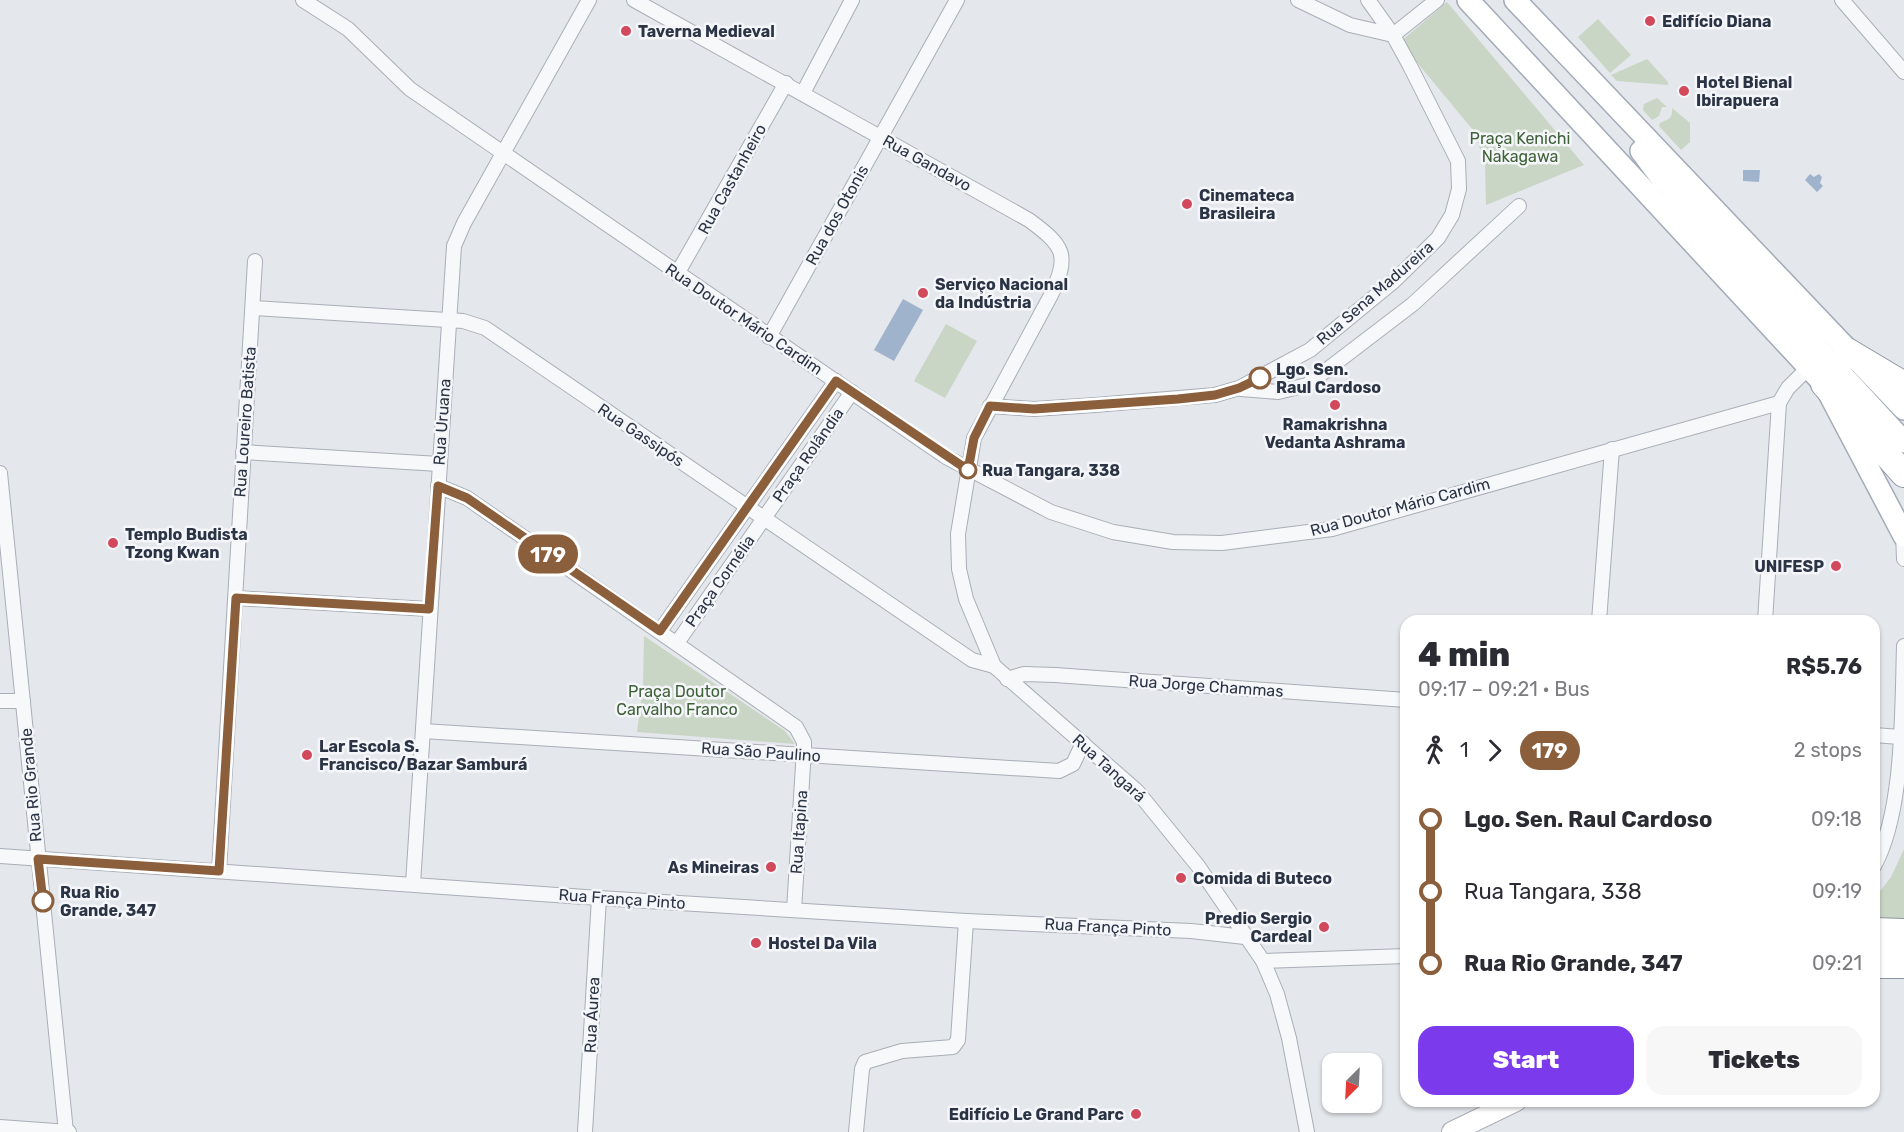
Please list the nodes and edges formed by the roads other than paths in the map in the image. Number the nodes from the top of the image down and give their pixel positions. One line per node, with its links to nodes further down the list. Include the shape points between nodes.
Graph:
1 (303, 0): 18 (street, Rua Doutor Mário Cardim, via 348,29 410,89)
2 (589, 0): 18 (street, Rua Uruana)
3 (634, 0): 14 (street, Rua Gandavo)
4 (852, 0): 15 (street)
5 (957, 0): 17 (street, Rua dos Otonis)
6 (1298, 0): 12 (street, via 1350,25)
7 (1368, 0): 12 (street, Rua Sena Madureira)
8 (1437, 0): 12 (street)
9 (1468, 0): 26 (main road)
10 (1515, 0): 16 (main road)
11 (1842, 0): 13 (street)
12 (1393, 35): 29 (street, Rua Sena Madureira, via 1458,161 1459,189 1452,215 1438,238 1394,281 1310,351)
13 (1904, 72)
14 (786, 83): 15 (street, Rua Gandavo); 21 (street, Rua Castanheiro)
15 (803, 93): 17 (street, Rua Gandavo)
16 (1622, 113): 25 (main road); 34 (main road, via 1634,141 1662,179)
17 (880, 137): 24 (street, Rua dos Otonis); 32 (street, Rua Gandavo, via 1029,220 1049,235 1062,254 1062,272)
18 (503, 152): 21 (street, Rua Doutor Mário Cardim); 23 (street, Rua Uruana, via 457,236)
19 (1519, 207): 29 (street, via 1413,304 1307,385 1278,392)
20 (255, 261): 22 (street, Rua Loureiro Batista)
21 (677, 274): 24 (street, Rua Doutor Mário Cardim)
22 (253, 308): 23 (street, Rua Gassipós); 36 (street, Rua Loureiro Batista)
23 (448, 320): 37 (street, Rua Uruana); 42 (street, Rua Gassipós, via 485,328)
24 (769, 337): 27 (street, Rua Doutor Mário Cardim)
25 (1847, 351): 28 (highway); 33 (main road)
26 (1815, 376): 31 (street, via 1788,388); 40 (highway); 44 (main road)
27 (836, 381): 30 (street, Rua Doutor Mário Cardim); 42 (street, Praça Rolândia)
28 (1904, 385)
29 (1239, 388): 32 (street, Rua Sena Madureira, via 1215,395 1165,400 1034,409)
30 (852, 392): 38 (street, Rua Doutor Mário Cardim); 43 (street, Praça Rolândia)
31 (1779, 402): 35 (street, Rua Doutor Mário Cardim); 49 (street)
32 (990, 406): 38 (street, Rua Tangará, via 974,438)
33 (1904, 409)
34 (1904, 442)
35 (1612, 448): 38 (street, Rua Doutor Mário Cardim, via 1332,529 1222,543 1173,542 1113,532 1051,512); 48 (street)
36 (243, 452): 37 (street); 46 (street, Rua Loureiro Batista)
37 (440, 464): 41 (street, Rua Uruana)
38 (968, 470): 53 (street, Rua Tangará, via 958,534 959,569 966,599)
39 (0, 473): 55 (street, Rua Rio Grande)
40 (1904, 474)
41 (438, 486): 47 (street, Rua Uruana); 50 (street, Rua Itapina, via 467,498)
42 (748, 508): 43 (street, Rua Gassipós); 50 (street, Praça Cornélia)
43 (764, 519): 51 (street, Praça Cornélia); 53 (street, Rua Gassipós, via 972,660)
44 (1904, 535): 45 (street)
45 (1904, 559)
46 (236, 598): 47 (street); 66 (street, Rua Loureiro Batista)
47 (429, 609): 58 (street, Rua Uruana)
48 (1599, 615)
49 (1765, 615)
50 (660, 631): 51 (street, Rua Itapina)
51 (677, 643): 62 (street, Rua Itapina, via 796,727 804,742)
52 (1904, 646): 60 (street)
53 (994, 666): 54 (street, Rua Tangará)
54 (1007, 679): 56 (street, Rua Jorge Chammas, via 1055,675); 61 (street, Rua Tangará)
55 (23, 700): 57 (street); 65 (street, Rua Rio Grande)
56 (1400, 700)
57 (0, 701)
58 (423, 730): 62 (street, Rua São Paulino); 67 (street, Rua Uruana)
59 (1880, 735): 60 (street)
60 (1900, 737): 63 (street, via 1894,816)
61 (1083, 743): 62 (street, Rua São Paulino, via 1073,764 1059,771); 73 (street, Rua Tangará, via 1137,791 1168,826)
62 (804, 755): 69 (street, Rua Itapina)
63 (1880, 855)
64 (0, 856): 65 (street, Rua França Pinto)
65 (38, 859): 66 (street, Rua França Pinto); 82 (street, Rua Rio Grande)
66 (219, 871): 67 (street, Rua França Pinto)
67 (413, 884): 68 (street, Rua França Pinto)
68 (599, 898): 69 (street, Rua França Pinto); 83 (street, Rua Áurea)
69 (794, 910): 70 (street, Rua França Pinto)
70 (966, 921): 73 (street, Rua França Pinto); 84 (street, via 958,1040 953,1047 902,1051 865,1062)
71 (1880, 931): 72 (highway)
72 (1904, 932)
73 (1245, 937): 77 (street, Rua Tangará)
74 (1880, 950): 75 (street)
75 (1904, 952)
76 (1400, 956): 77 (street)
77 (1263, 961): 85 (street, Rua Tangará, via 1289,1038)
78 (1880, 965): 79 (highway)
79 (1904, 965)
80 (1504, 1107): 86 (street)
81 (0, 1127): 82 (street)
82 (67, 1132)
83 (585, 1132)
84 (855, 1132)
85 (1306, 1132)
86 (1452, 1132)

